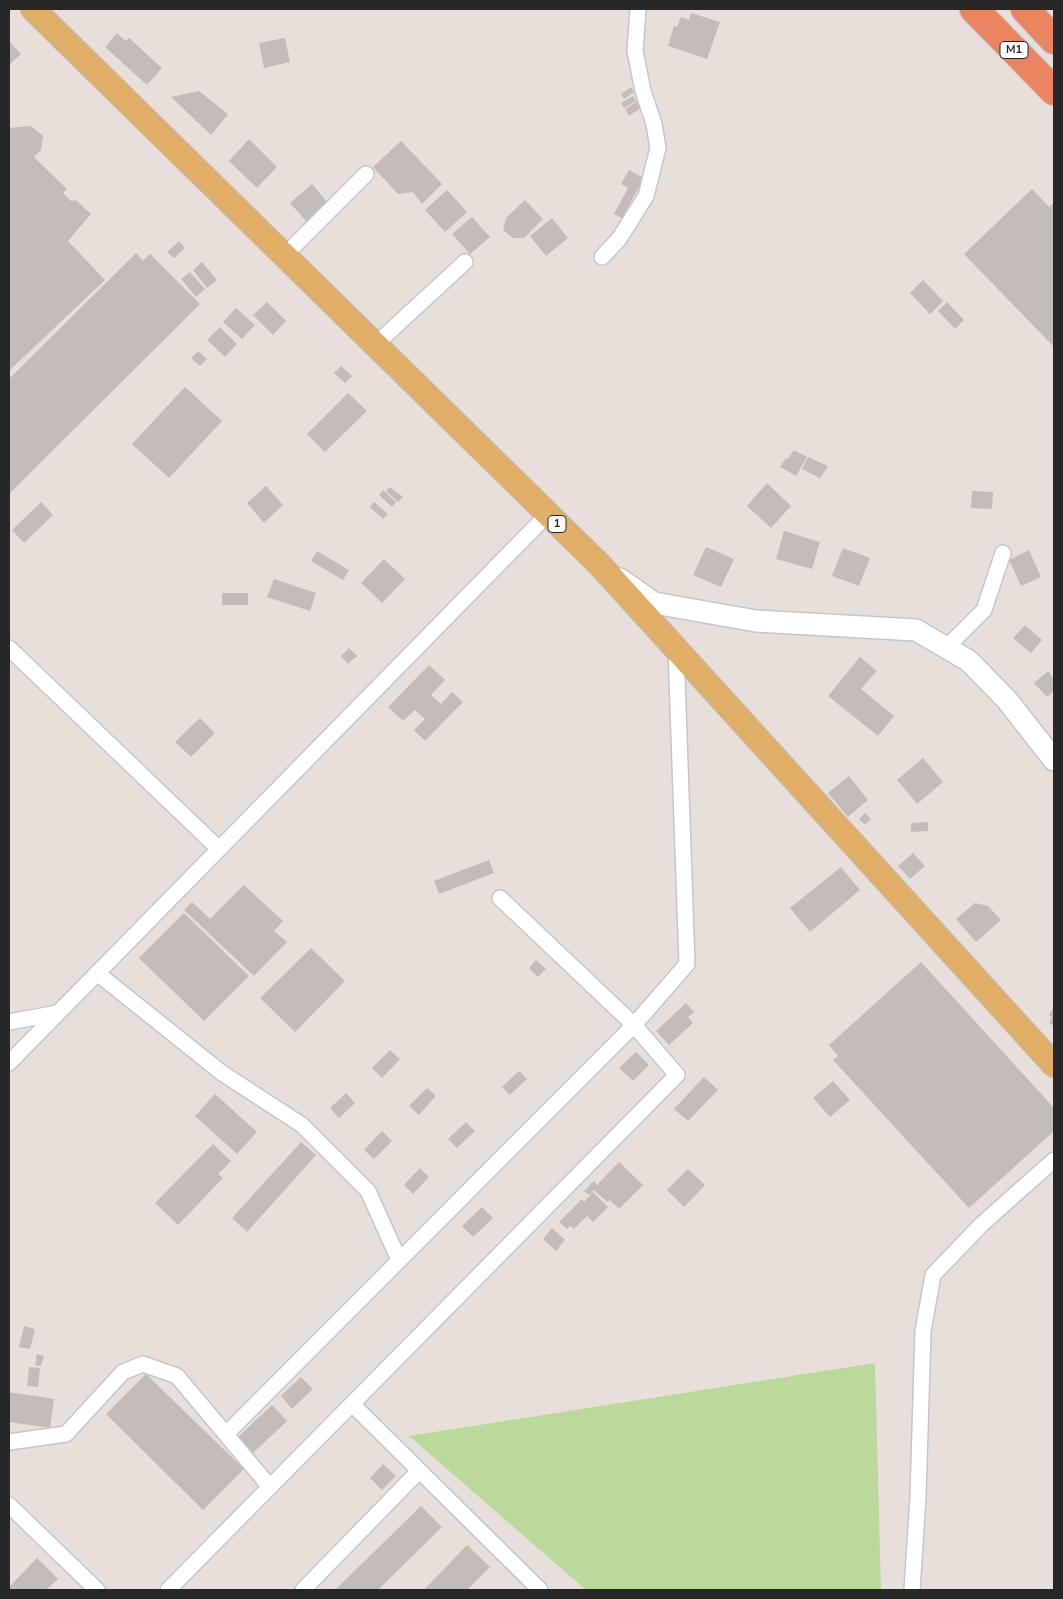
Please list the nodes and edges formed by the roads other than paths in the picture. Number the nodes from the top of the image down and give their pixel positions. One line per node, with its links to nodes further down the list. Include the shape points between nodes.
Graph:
1 (33, 9): 8 (main road, 1)
2 (638, 9): 9 (street, via 635,51 658,148 646,196 619,240)
3 (974, 9): 6 (highway, M1)
4 (1024, 9): 5 (highway)
5 (1054, 40)
6 (1054, 91)
7 (366, 174): 8 (street)
8 (284, 256): 11 (main road, 1)
9 (602, 257)
10 (465, 262): 11 (street)
11 (375, 345): 12 (main road, 1)
12 (548, 514): 14 (main road, 1); 19 (street)
13 (1003, 553): 16 (street, via 984,610)
14 (599, 564): 16 (street, via 654,603 756,620 916,630); 17 (main road, 1)
15 (9, 648): 19 (street)
16 (946, 648): 18 (street, via 969,661)
17 (676, 649): 24 (street, via 686,964); 26 (main road, 1)
18 (1054, 760)
19 (219, 849): 21 (street)
20 (500, 898): 24 (street)
21 (97, 973): 22 (street); 28 (street, via 222,1073 302,1124 368,1191)
22 (58, 1013): 23 (street); 25 (street)
23 (9, 1022)
24 (634, 1025): 28 (street); 29 (street, via 677,1075)
25 (9, 1063)
26 (1054, 1065)
27 (1054, 1160): 39 (street, via 982,1224 934,1275 923,1331)
28 (399, 1260): 30 (street)
29 (352, 1404): 32 (street); 33 (street)
30 (226, 1434): 31 (street, via 177,1376 143,1364 123,1372 66,1434); 33 (street)
31 (9, 1442)
32 (419, 1470): 37 (street); 38 (street)
33 (270, 1487): 36 (street)
34 (9, 1505): 35 (street)
35 (97, 1590)
36 (168, 1590)
37 (303, 1590)
38 (540, 1590)
39 (912, 1590)

